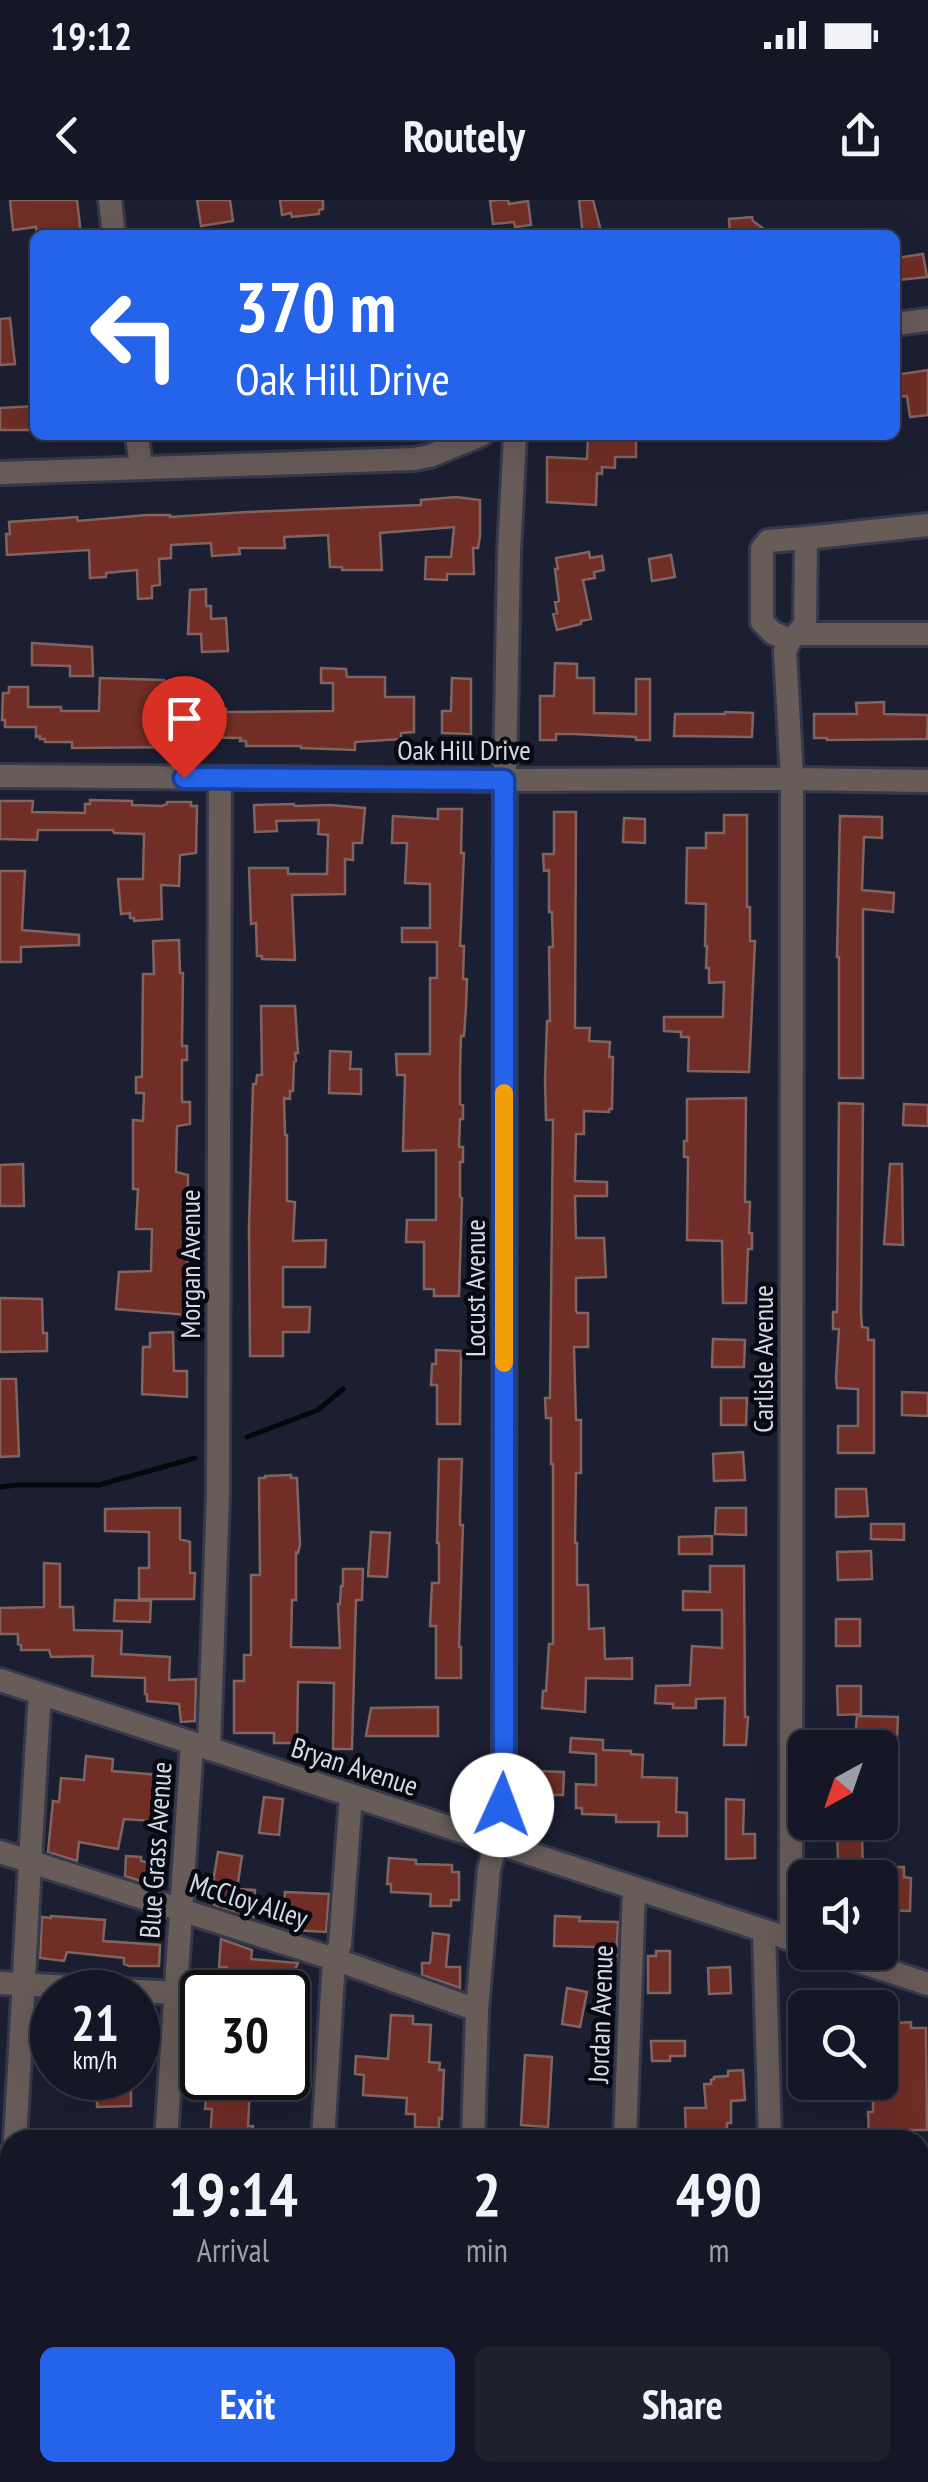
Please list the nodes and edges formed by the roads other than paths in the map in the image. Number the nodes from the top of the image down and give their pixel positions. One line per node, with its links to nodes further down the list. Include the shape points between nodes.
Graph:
1 (110, 200): 2 (street)
2 (113, 230)
3 (928, 320): 4 (street)
4 (900, 323)
5 (138, 440): 8 (street)
6 (469, 440): 8 (street, via 414,459)
7 (515, 440): 17 (street, Locust Avenue)
8 (141, 468): 9 (street)
9 (0, 473)
10 (928, 526): 11 (street)
11 (806, 538): 13 (street, Carlisle Avenue, via 805,624); 13 (street, via 768,541 762,550 762,622)
12 (928, 634): 13 (street)
13 (793, 637): 16 (street, Carlisle Avenue, via 784,651)
14 (0, 776): 15 (street, Oak Hill Drive)
15 (220, 778): 17 (street, Oak Hill Drive); 21 (street, Morgan Avenue, via 218,1495)
16 (792, 779): 17 (street, Oak Hill Drive); 18 (street, Oak Hill Drive); 25 (street, Carlisle Avenue)
17 (504, 780): 23 (street, Locust Avenue, via 504,1749)
18 (928, 781)
19 (0, 1680): 20 (street, Bryan Avenue)
20 (40, 1694): 21 (street, Bryan Avenue); 26 (street)
21 (201, 1746): 22 (street, Bryan Avenue); 28 (street, Blue Grass Avenue)
22 (351, 1796): 23 (street, Bryan Avenue); 31 (street)
23 (496, 1845): 27 (street, Bryan Avenue); 37 (street, Locust Avenue)
24 (0, 1852): 26 (street, McCloy Alley)
25 (798, 1860)
26 (29, 1862): 28 (street, McCloy Alley); 35 (street)
27 (634, 1890): 29 (street, Bryan Avenue); 42 (street, Jordan Avenue)
28 (182, 1910): 31 (street, McCloy Alley); 36 (street, Blue Grass Avenue)
29 (764, 1932): 30 (street, Bryan Avenue); 43 (street)
30 (788, 1939)
31 (334, 1959): 37 (street, McCloy Alley); 40 (street)
32 (885, 1970): 34 (street)
33 (0, 1984): 35 (street)
34 (928, 1984)
35 (25, 1985): 36 (street); 38 (street)
36 (174, 1992): 39 (street, Blue Grass Avenue)
37 (477, 2010): 41 (street, Locust Avenue)
38 (17, 2130)
39 (167, 2130)
40 (324, 2130)
41 (473, 2130)
42 (625, 2130)
43 (770, 2130)

